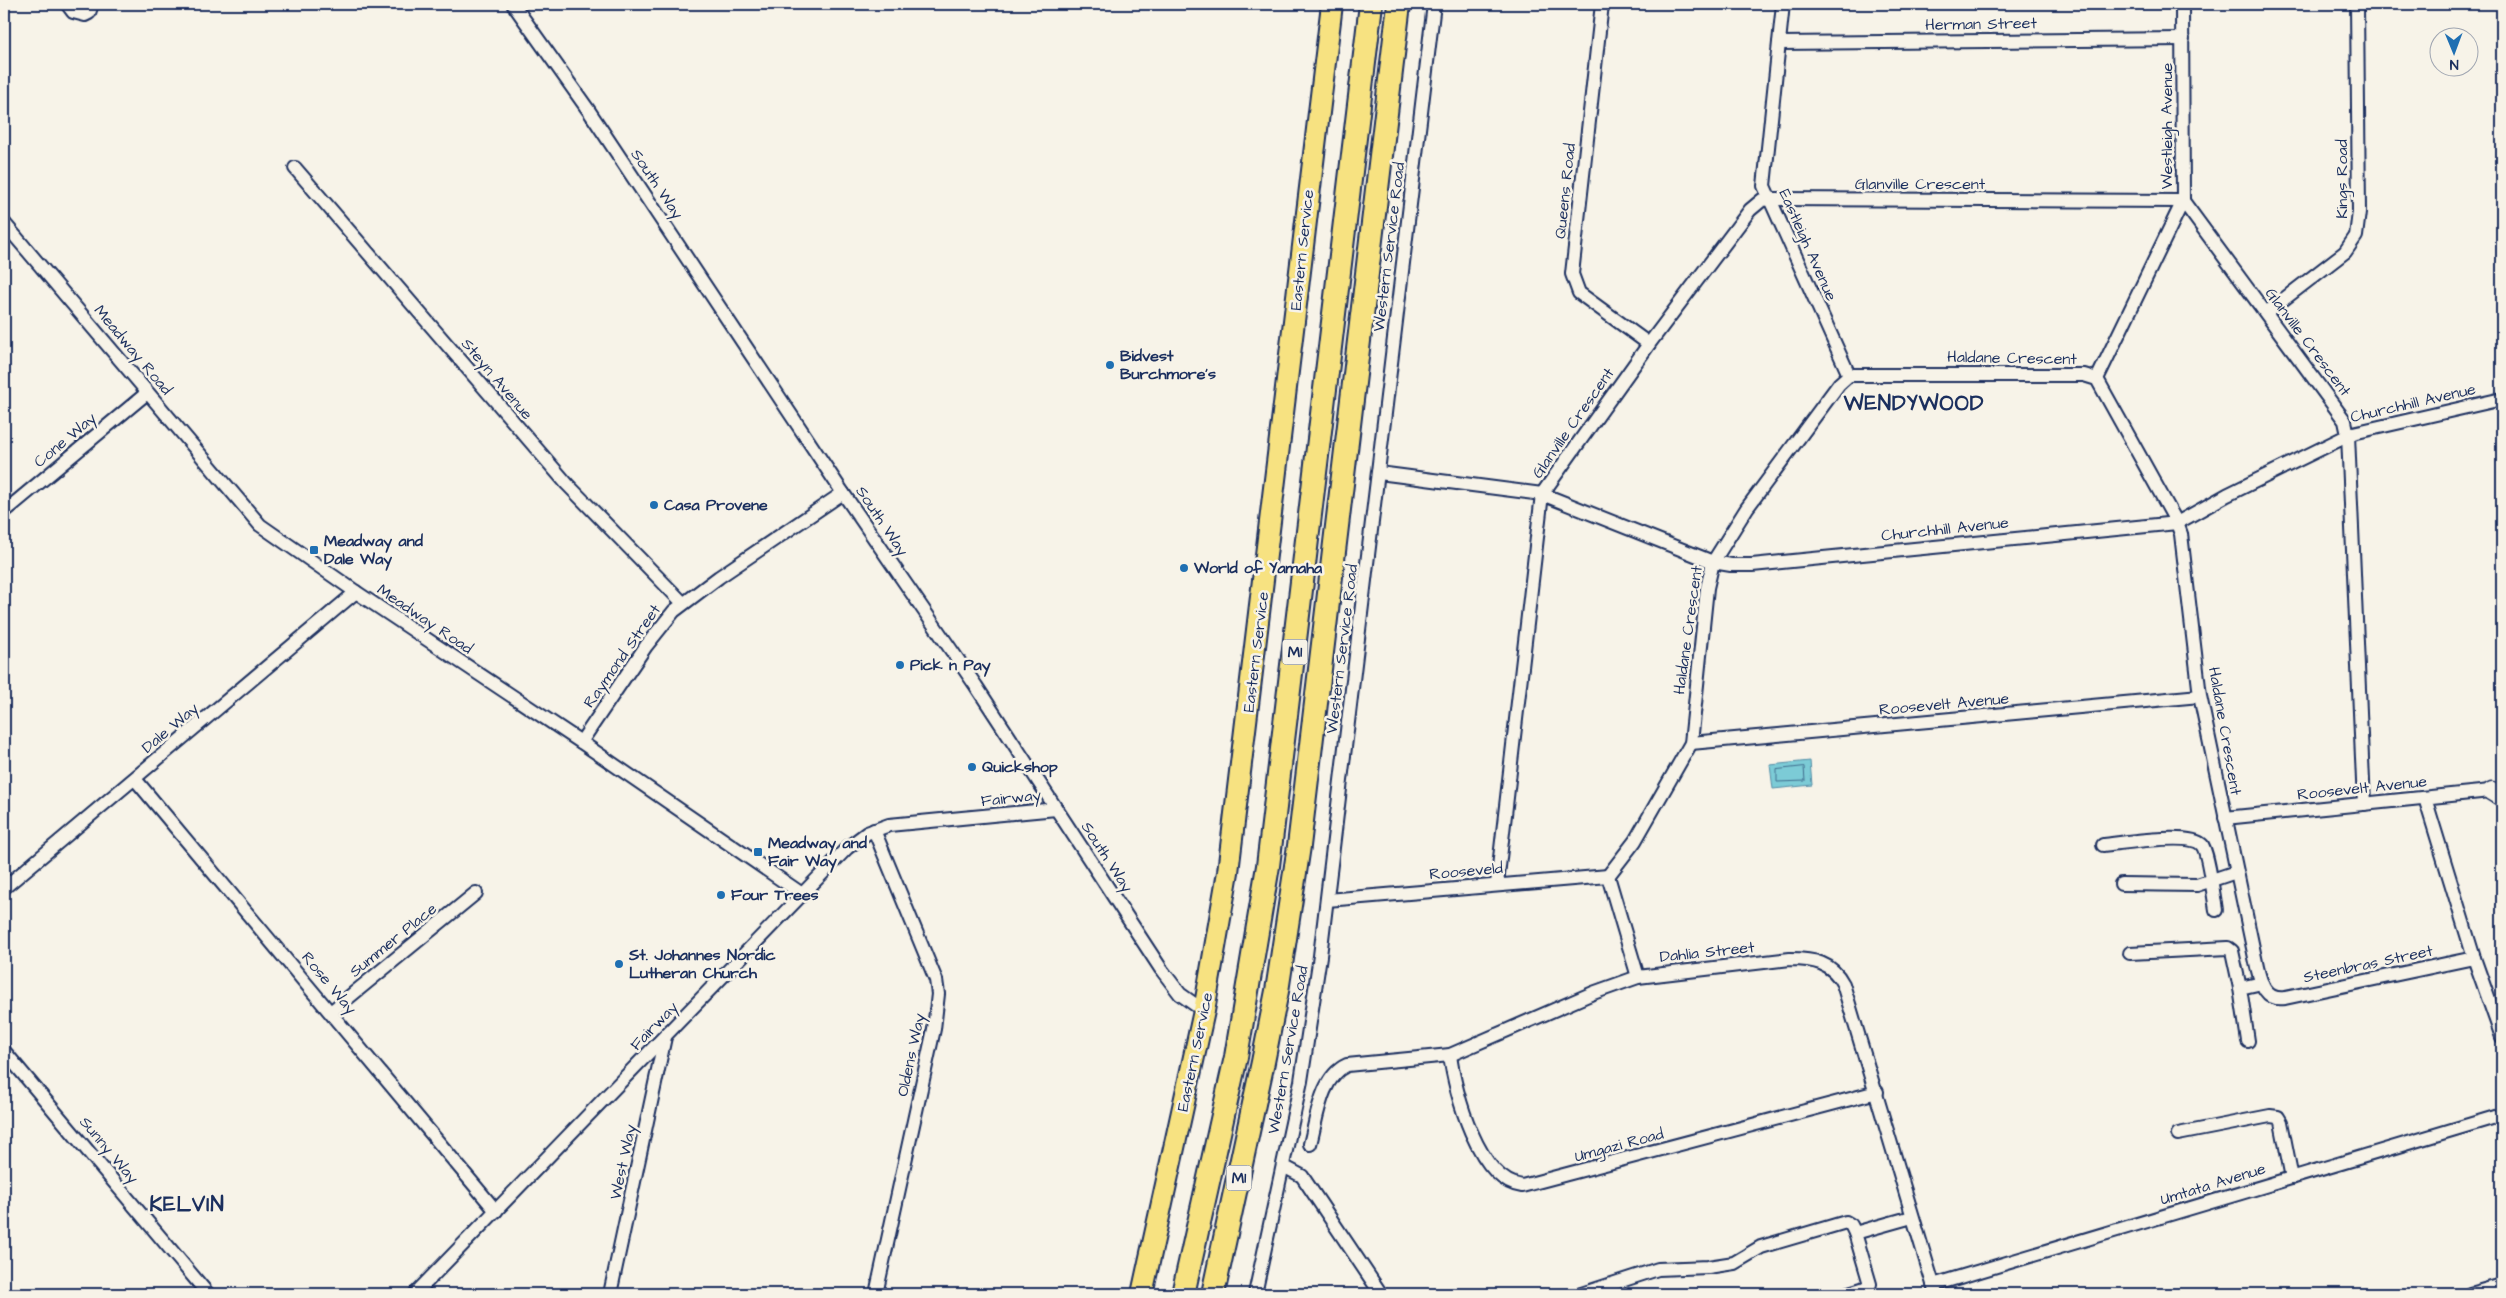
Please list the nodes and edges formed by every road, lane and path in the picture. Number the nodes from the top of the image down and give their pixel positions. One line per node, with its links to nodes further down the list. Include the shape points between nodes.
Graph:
1 (67, 4): 2 (street, via 73,12 85,15)
2 (92, 4)
3 (513, 4): 14 (street, South Way)
4 (523, 4): 14 (street, South Way)
5 (1332, 4): 62 (main road, Eastern Service, via 1228,872)
6 (1371, 4): 85 (highway, M1, via 1268,866 1236,1057)
7 (1399, 4): 86 (highway, M1, via 1299,846 1265,1054)
8 (1434, 4): 27 (street, Western Service Road)
9 (1602, 4): 21 (street, Queens Road, via 1572,274 1579,293)
10 (1783, 4): 15 (street, Eastleigh Avenue)
11 (2182, 4): 13 (street, Westleigh Avenue)
12 (2357, 4): 20 (street, Kings Road, via 2360,212 2356,236 2345,252)
13 (2183, 39): 15 (street, Herman Street); 18 (street, Westleigh Avenue)
14 (541, 41): 28 (street, South Way)
15 (1780, 43): 17 (street, Eastleigh Avenue, via 1765,166 1764,186)
16 (294, 168): 34 (street, Steyn Avenue, via 567,484)
17 (1770, 199): 18 (street, Glanville Crescent); 21 (street, Glanville Crescent, via 1762,200 1750,210); 22 (street, Eastleigh Avenue)
18 (2183, 201): 20 (street, Glanville Crescent); 23 (street, Westleigh Avenue)
19 (4, 223): 24 (street, Meadway Road)
20 (2266, 313): 26 (street, Glanville Crescent, via 2343,417)
21 (1649, 344): 29 (street, Glanville Crescent)
22 (1849, 375): 23 (street, Haldane Crescent, via 2084,375); 32 (street, Haldane Crescent, via 1834,390 1770,476)
23 (2097, 378): 31 (street, Haldane Crescent)
24 (147, 393): 30 (street, Cone Way); 33 (street, Meadway Road, via 253,519)
25 (2502, 399): 26 (street, Churchhill Avenue)
26 (2348, 435): 31 (street, Churchhill Avenue); 41 (street, Glanville Crescent)
27 (1379, 473): 29 (street, Churchhill Avenue); 54 (street, Western Service Road)
28 (844, 493): 34 (street, Raymond Street); 42 (street, South Way)
29 (1542, 494): 32 (street, Churchhill Avenue); 49 (street, Glanville Crescent)
30 (4, 512)
31 (2178, 523): 32 (street, Churchhill Avenue, via 1752,565); 35 (street, Haldane Crescent, via 2185,556)
32 (1713, 562): 37 (street, Haldane Crescent, via 1707,588)
33 (356, 592): 36 (street, Meadway Road); 38 (street, Dale Way)
34 (683, 603): 36 (street, Raymond Street, via 664,622)
35 (2200, 696): 37 (street, Roosevelt Avenue); 43 (street, Haldane Crescent)
36 (581, 742): 53 (street, Meadway Road)
37 (1691, 742): 47 (street, Haldane Crescent, via 1635,841)
38 (135, 779): 51 (street, Dale Way); 63 (street, Rose Way)
39 (2499, 790): 40 (street, Roosevelt Avenue)
40 (2425, 798): 41 (street, Roosevelt Avenue); 57 (street)
41 (2364, 804): 43 (street, Roosevelt Avenue)
42 (1056, 809): 44 (street, Fairway, via 899,823); 62 (street, South Way, via 1172,985)
43 (2225, 818): 46 (street, Haldane Crescent)
44 (874, 830): 53 (street, Fairway, via 847,848); 83 (street, Oldens Way, via 932,969 938,994 934,1029)
45 (2103, 844): 48 (street, via 2190,839 2205,850)
46 (2236, 872): 48 (street); 59 (street, Haldane Crescent)
47 (1608, 876): 49 (street, Rooseveld); 58 (street)
48 (2210, 881): 50 (street, via 2197,885); 55 (street)
49 (1497, 884): 54 (street, Rooseveld)
50 (2121, 884)
51 (4, 888)
52 (476, 893): 63 (street, Summer Place)
53 (802, 894): 64 (street, Fairway)
54 (1328, 900): 73 (street, Western Service Road, via 1308,1039)
55 (2216, 910)
56 (2130, 953): 60 (street, via 2228,948 2232,951)
57 (2474, 958): 61 (street, Steenbras Street, via 2285,998); 65 (street)
58 (1638, 977): 68 (street, Dahlia Street, via 1593,993); 69 (street, Dahlia Street, via 1790,959 1824,963 1833,969 1843,984)
59 (2262, 983): 60 (street); 61 (street, Haldane Crescent)
60 (2240, 988): 66 (street)
61 (2269, 995)
62 (1204, 1011): 84 (main road, Eastern Service)
63 (332, 1012): 75 (street, Rose Way)
64 (665, 1037): 75 (street, Fairway); 82 (street, West Way)
65 (2502, 1037)
66 (2248, 1041)
67 (4, 1051): 80 (street, Sunny Way)
68 (1450, 1056): 69 (street, Umgazi Road, via 1460,1109 1475,1138 1499,1176 1513,1185 1522,1186); 72 (street, Dahlia Street, via 1356,1064 1336,1071 1328,1083)
69 (1877, 1092): 76 (street, Dahlia Street)
70 (2502, 1115): 74 (street, Umtata Avenue)
71 (2178, 1134): 74 (street, via 2278,1117)
72 (1310, 1144)
73 (1283, 1166): 87 (street, Western Service Road); 88 (street, via 1302,1176)
74 (2292, 1178): 79 (street, Umtata Avenue)
75 (496, 1211): 81 (street, Fairway)
76 (1912, 1217): 77 (street); 79 (street, Dahlia Street)
77 (1855, 1233): 89 (street, via 1848,1223 1838,1223 1762,1247 1734,1263 1658,1269); 90 (street, via 1870,1284)
78 (2502, 1285): 91 (street)
79 (1934, 1289)
80 (208, 1294)
81 (415, 1294)
82 (610, 1294)
83 (876, 1294)
84 (1142, 1294)
85 (1183, 1294)
86 (1213, 1294)
87 (1255, 1294)
88 (1381, 1294)
89 (1581, 1294)
90 (1846, 1294)
91 (2470, 1294)

